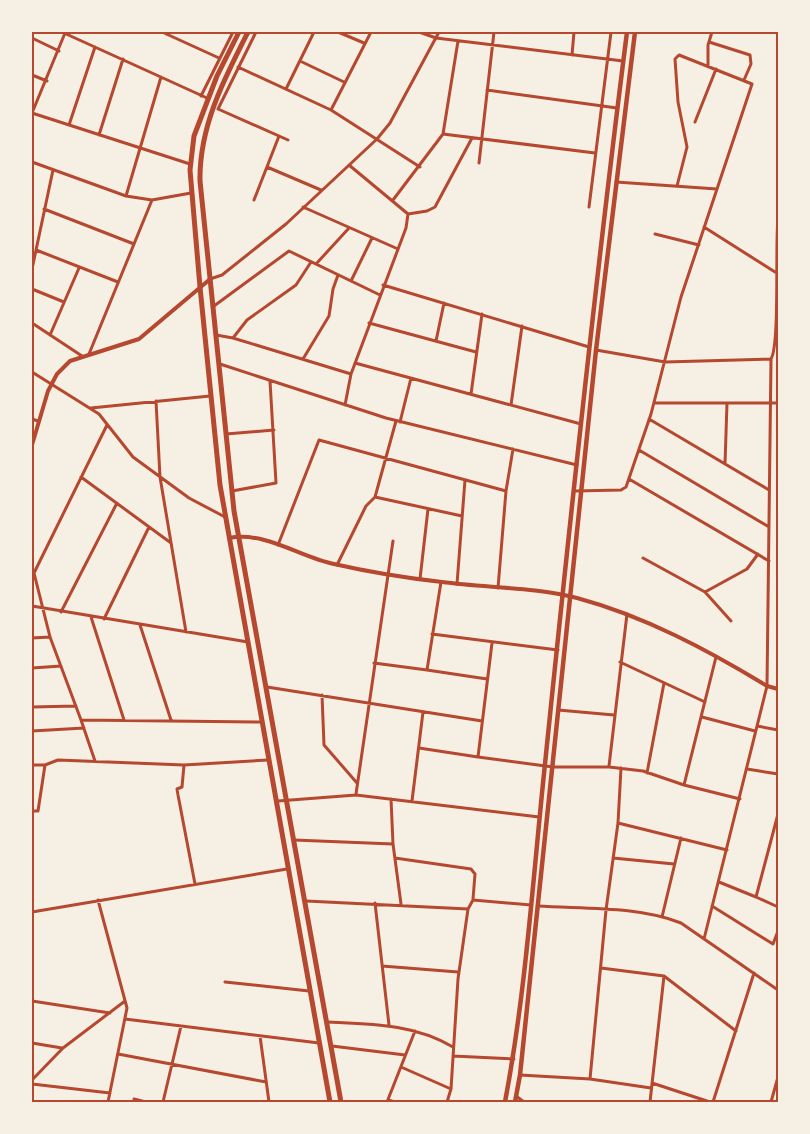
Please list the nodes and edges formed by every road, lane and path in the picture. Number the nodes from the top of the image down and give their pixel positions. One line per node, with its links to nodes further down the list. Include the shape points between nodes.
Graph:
1 (65, 32): 26 (street); 27 (street)
2 (162, 32): 19 (street)
3 (175, 32): 19 (street)
4 (233, 32): 29 (street)
5 (239, 32): 44 (main road)
6 (248, 32): 47 (main road)
7 (256, 32): 35 (street)
8 (314, 32): 32 (street)
9 (338, 32): 24 (street)
10 (371, 32): 24 (street)
11 (419, 32): 21 (street)
12 (440, 32): 21 (street)
13 (494, 32): 25 (street)
14 (574, 32): 28 (street)
15 (611, 32): 31 (street)
16 (627, 32): 33 (main road)
17 (635, 32): 69 (main road)
18 (712, 32): 23 (street)
19 (172, 37): 29 (street)
20 (32, 38): 27 (street)
21 (436, 38): 22 (street); 58 (street, via 390,123)
22 (458, 41): 25 (street); 53 (street)
23 (709, 42): 34 (street); 39 (street, via 750,55 751,64)
24 (364, 44): 41 (street)
25 (492, 45): 28 (street); 43 (street)
26 (95, 47): 30 (street); 52 (street)
27 (59, 51): 40 (street)
28 (572, 55): 31 (street)
29 (219, 58): 44 (street)
30 (123, 59): 38 (street); 54 (street)
31 (606, 59): 33 (street); 45 (street)
32 (300, 61): 41 (street); 42 (street)
33 (623, 62): 48 (main road)
34 (708, 66): 36 (street); 70 (street, via 675,56 678,102 687,147)
35 (238, 67): 42 (street); 47 (street)
36 (716, 69): 39 (street); 51 (street)
37 (32, 75): 40 (street)
38 (161, 77): 44 (street); 60 (street)
39 (744, 80): 71 (street, via 752,84 752,90)
40 (47, 81): 46 (street)
41 (345, 83): 49 (street)
42 (286, 90): 49 (street)
43 (487, 90): 45 (street); 57 (street)
44 (204, 97): 64 (main road)
45 (600, 105): 48 (street); 61 (street)
46 (33, 107): 50 (street)
47 (216, 108): 55 (street); 96 (main road, via 202,143 200,161)
48 (617, 108): 114 (main road)
49 (331, 110): 58 (street)
50 (32, 114): 52 (street)
51 (695, 122)
52 (68, 125): 54 (street)
53 (442, 134): 56 (street); 67 (street)
54 (99, 135): 60 (street)
55 (279, 136): 59 (street); 66 (street)
56 (472, 137): 57 (street); 81 (street, via 435,207)
57 (482, 138): 61 (street); 63 (street)
58 (377, 139): 65 (street); 67 (street)
59 (288, 140)
60 (139, 147): 64 (street); 74 (street)
61 (595, 153): 79 (street)
62 (32, 162): 68 (street)
63 (479, 163)
64 (191, 164): 73 (main road)
65 (349, 165): 72 (street); 77 (street)
66 (267, 167): 72 (street); 76 (street)
67 (420, 167): 77 (street)
68 (53, 170): 74 (street); 80 (street)
69 (616, 182): 70 (street); 115 (main road)
70 (676, 186): 71 (street)
71 (717, 189): 83 (street)
72 (321, 191): 78 (street)
73 (192, 193): 75 (street); 100 (main road)
74 (126, 196): 75 (street)
75 (152, 200): 87 (street)
76 (254, 200)
77 (393, 200): 81 (street)
78 (303, 207): 84 (street); 96 (street, via 222,275)
79 (589, 207)
80 (44, 209): 87 (street); 90 (street)
81 (408, 214): 89 (street)
82 (778, 218): 94 (street)
83 (704, 227): 88 (street); 94 (street)
84 (349, 228): 86 (street); 91 (street)
85 (656, 234): 88 (street)
86 (372, 238): 89 (street); 97 (street)
87 (134, 244): 98 (street)
88 (699, 245): 122 (street)
89 (398, 249): 99 (street)
90 (36, 250): 92 (street); 93 (street)
91 (313, 263): 95 (street); 105 (street, via 289,251); 112 (street, via 296,285 247,320)
92 (80, 267): 98 (street); 103 (street)
93 (32, 269)
94 (775, 272): 116 (street)
95 (338, 275): 97 (street); 120 (street, via 329,316)
96 (208, 280): 100 (street); 105 (main road)
97 (351, 281): 102 (street)
98 (118, 282): 118 (street)
99 (383, 285): 102 (street); 104 (street)
100 (200, 287): 118 (street, via 140,339); 131 (main road)
101 (32, 289): 103 (street)
102 (380, 295): 108 (street)
103 (64, 302): 110 (street)
104 (444, 303): 106 (street); 113 (street)
105 (212, 307): 111 (main road)
106 (482, 314): 109 (street); 117 (street)
107 (32, 323): 110 (street)
108 (369, 323): 113 (street); 123 (street)
109 (522, 326): 114 (street); 138 (street)
110 (50, 335): 119 (street)
111 (215, 335): 112 (street); 124 (main road)
112 (233, 338): 120 (street)
113 (436, 341): 117 (street)
114 (590, 348): 145 (main road)
115 (596, 350): 122 (street); 161 (main road)
116 (776, 350): 121 (street)
117 (476, 352): 130 (street)
118 (89, 354): 119 (street)
119 (82, 356): 129 (street, via 70,361)
120 (303, 359): 126 (street)
121 (771, 359): 122 (street); 135 (street)
122 (665, 362): 133 (street)
123 (355, 363): 126 (street); 127 (street)
124 (218, 364): 128 (street); 147 (main road)
125 (32, 372): 129 (street)
126 (351, 374): 137 (street)
127 (411, 378): 130 (street); 143 (street)
128 (270, 381): 137 (street); 146 (street)
129 (51, 384): 139 (street); 142 (street)
130 (471, 394): 138 (street)
131 (212, 395): 132 (street); 167 (main road)
132 (156, 401): 139 (street); 155 (street)
133 (654, 403): 134 (street); 141 (street)
134 (727, 403): 135 (street); 152 (street)
135 (771, 403): 136 (street); 162 (street)
136 (778, 403)
137 (345, 405): 143 (street)
138 (511, 405): 145 (street)
139 (90, 408): 144 (street)
140 (32, 419): 142 (street)
141 (650, 419): 150 (street); 152 (street)
142 (38, 421): 148 (street)
143 (398, 421): 149 (street); 151 (street)
144 (107, 424): 154 (street); 155 (street, via 133,457)
145 (581, 424): 153 (main road)
146 (274, 430): 147 (street); 158 (street, via 276,483)
147 (226, 434): 158 (main road)
148 (32, 446)
149 (513, 449): 153 (street); 159 (street)
150 (639, 450): 156 (street); 169 (street)
151 (384, 457): 157 (street); 163 (street); 174 (street, via 319,440)
152 (725, 464): 162 (street)
153 (577, 465): 160 (main road)
154 (81, 477): 164 (street); 188 (street, via 34,573)
155 (160, 477): 167 (street); 173 (street)
156 (629, 479): 161 (street, via 621,490); 175 (street)
157 (465, 480): 159 (street); 166 (street)
158 (232, 491): 170 (main road)
159 (506, 491): 183 (street)
160 (575, 491): 161 (street); 185 (main road)
161 (582, 491): 186 (main road)
162 (770, 491): 169 (street)
163 (375, 496): 165 (street); 178 (street, via 366,506)
164 (117, 503): 168 (street); 189 (street)
165 (428, 508): 166 (street); 180 (street)
166 (462, 516): 182 (street)
167 (226, 518): 171 (main road)
168 (149, 527): 173 (street); 192 (street)
169 (770, 527): 177 (street)
170 (239, 536): 171 (street); 174 (street); 210 (main road)
171 (229, 538): 199 (main road)
172 (393, 541): 179 (street)
173 (171, 543): 195 (street)
174 (278, 545): 178 (street)
175 (758, 555): 177 (street); 184 (street, via 747,569)
176 (643, 558): 184 (street)
177 (769, 561): 211 (street)
178 (337, 565): 179 (street)
179 (389, 574): 180 (street); 204 (street)
180 (420, 579): 181 (street)
181 (441, 582): 182 (street); 196 (street)
182 (457, 584): 183 (street)
183 (498, 588): 185 (street)
184 (705, 592): 193 (street)
185 (564, 596): 186 (street); 201 (main road)
186 (572, 597): 190 (street); 218 (main road)
187 (32, 606): 188 (street)
188 (42, 607): 189 (street); 197 (street)
189 (61, 612): 191 (street)
190 (627, 613): 202 (street); 203 (street)
191 (91, 616): 192 (street); 223 (street)
192 (104, 619): 194 (street)
193 (730, 621)
194 (140, 625): 195 (street); 224 (street)
195 (186, 632): 199 (street)
196 (432, 634): 200 (street); 207 (street)
197 (50, 637): 198 (street); 205 (street)
198 (32, 638)
199 (248, 642): 226 (main road)
200 (492, 643): 201 (street); 208 (street)
201 (558, 650): 239 (main road)
202 (716, 657): 211 (street); 214 (street)
203 (620, 662): 209 (street); 220 (street)
204 (374, 663): 207 (street); 215 (street)
205 (61, 666): 206 (street); 216 (street)
206 (32, 668)
207 (427, 669): 208 (street)
208 (488, 679): 225 (street)
209 (664, 683): 214 (street); 244 (street)
210 (265, 686): 213 (street); 250 (main road)
211 (767, 686): 212 (street); 227 (street)
212 (778, 689)
213 (322, 695): 215 (street); 246 (street, via 324,745)
214 (706, 702): 221 (street)
215 (369, 703): 219 (street); 246 (street)
216 (76, 706): 217 (street); 222 (street)
217 (32, 708)
218 (558, 710): 220 (street); 240 (main road)
219 (423, 712): 225 (street); 232 (street)
220 (614, 715): 241 (street)
221 (702, 717): 231 (street); 247 (street)
222 (81, 720): 223 (street); 228 (street)
223 (124, 720): 224 (street)
224 (171, 721): 226 (street)
225 (483, 721): 233 (street)
226 (262, 722): 234 (main road)
227 (757, 726): 229 (street); 231 (street)
228 (84, 728): 230 (street); 235 (street)
229 (778, 729)
230 (32, 731)
231 (756, 732): 243 (street)
232 (419, 748): 233 (street); 253 (street)
233 (478, 757): 239 (street)
234 (268, 760): 238 (street); 252 (main road)
235 (95, 761): 237 (street, via 58,760); 238 (street)
236 (32, 765): 237 (street)
237 (45, 765): 254 (street, via 38,811)
238 (184, 765): 267 (street, via 182,787 177,789)
239 (545, 766): 240 (street); 256 (main road)
240 (553, 767): 241 (street); 275 (main road)
241 (609, 767): 242 (street)
242 (621, 768): 244 (street); 257 (street)
243 (747, 769): 245 (street); 251 (street)
244 (647, 772): 247 (street)
245 (778, 774)
246 (357, 783): 248 (street)
247 (684, 786): 251 (street)
248 (356, 795): 249 (street); 250 (street)
249 (391, 799): 253 (street); 260 (street)
250 (285, 800): 252 (street); 259 (main road)
251 (740, 800): 261 (street)
252 (276, 801): 265 (main road)
253 (412, 801): 256 (street)
254 (32, 811)
255 (778, 814): 268 (street)
256 (541, 817): 274 (main road)
257 (618, 823): 258 (street); 263 (street)
258 (681, 838): 261 (street); 264 (street)
259 (293, 840): 260 (street); 271 (main road)
260 (393, 844): 262 (street)
261 (727, 850): 266 (street)
262 (395, 858): 270 (street, via 471,869 475,874); 273 (street)
263 (613, 858): 264 (street); 279 (street)
264 (675, 864): 281 (street)
265 (288, 868): 267 (street); 291 (main road)
266 (719, 882): 268 (street); 276 (street)
267 (195, 885): 269 (street)
268 (756, 897): 277 (street)
269 (99, 900): 280 (street); 293 (street)
270 (473, 900): 274 (street); 278 (street)
271 (304, 901): 272 (street); 296 (main road)
272 (375, 903): 273 (street); 284 (street)
273 (401, 904): 278 (street)
274 (531, 905): 310 (main road)
275 (538, 906): 279 (street); 313 (main road)
276 (712, 906): 282 (street, via 773,944); 283 (street)
277 (778, 907)
278 (468, 909): 286 (street)
279 (606, 910): 281 (street); 285 (street)
280 (32, 912)
281 (662, 917): 283 (street, via 681,923)
282 (778, 931)
283 (704, 939): 287 (street)
284 (382, 966): 286 (street); 297 (street)
285 (601, 968): 288 (street); 315 (street)
286 (459, 972): 305 (street)
287 (754, 973): 290 (street); 300 (street)
288 (664, 976): 300 (street); 318 (street)
289 (225, 982): 291 (street)
290 (778, 990)
291 (310, 992): 303 (main road)
292 (32, 1001): 294 (street)
293 (125, 1001): 294 (street); 295 (street)
294 (110, 1013): 306 (street)
295 (124, 1019): 298 (street); 307 (street)
296 (326, 1022): 297 (street); 304 (main road)
297 (389, 1025): 299 (street)
298 (181, 1026): 301 (street); 311 (street)
299 (415, 1031): 305 (street, via 434,1035); 308 (street)
300 (736, 1032): 336 (street)
301 (260, 1036): 303 (street); 317 (street)
302 (32, 1043): 306 (street)
303 (320, 1043): 329 (main road)
304 (330, 1046): 308 (street); 330 (main road)
305 (453, 1047): 309 (street)
306 (63, 1048): 316 (street)
307 (118, 1054): 311 (street); 321 (street)
308 (405, 1055): 312 (street)
309 (453, 1056): 310 (street); 320 (street)
310 (514, 1059): 333 (main road)
311 (172, 1064): 317 (street); 327 (street)
312 (401, 1067): 320 (street); 324 (street)
313 (520, 1075): 315 (street); 322 (main road)
314 (778, 1077): 337 (street)
315 (590, 1078): 319 (street)
316 (32, 1082): 321 (street)
317 (266, 1082): 328 (street)
318 (652, 1083): 319 (street); 336 (street)
319 (651, 1088): 335 (street)
320 (451, 1089): 332 (street)
321 (110, 1093): 325 (street)
322 (516, 1099): 334 (street)
323 (134, 1100): 326 (street)
324 (387, 1101): 331 (street)
325 (108, 1102)
326 (146, 1102)
327 (163, 1102)
328 (269, 1102)
329 (330, 1102)
330 (341, 1102)
331 (394, 1102)
332 (447, 1102)
333 (505, 1102)
334 (524, 1102)
335 (650, 1102)
336 (712, 1102)
337 (771, 1102)

